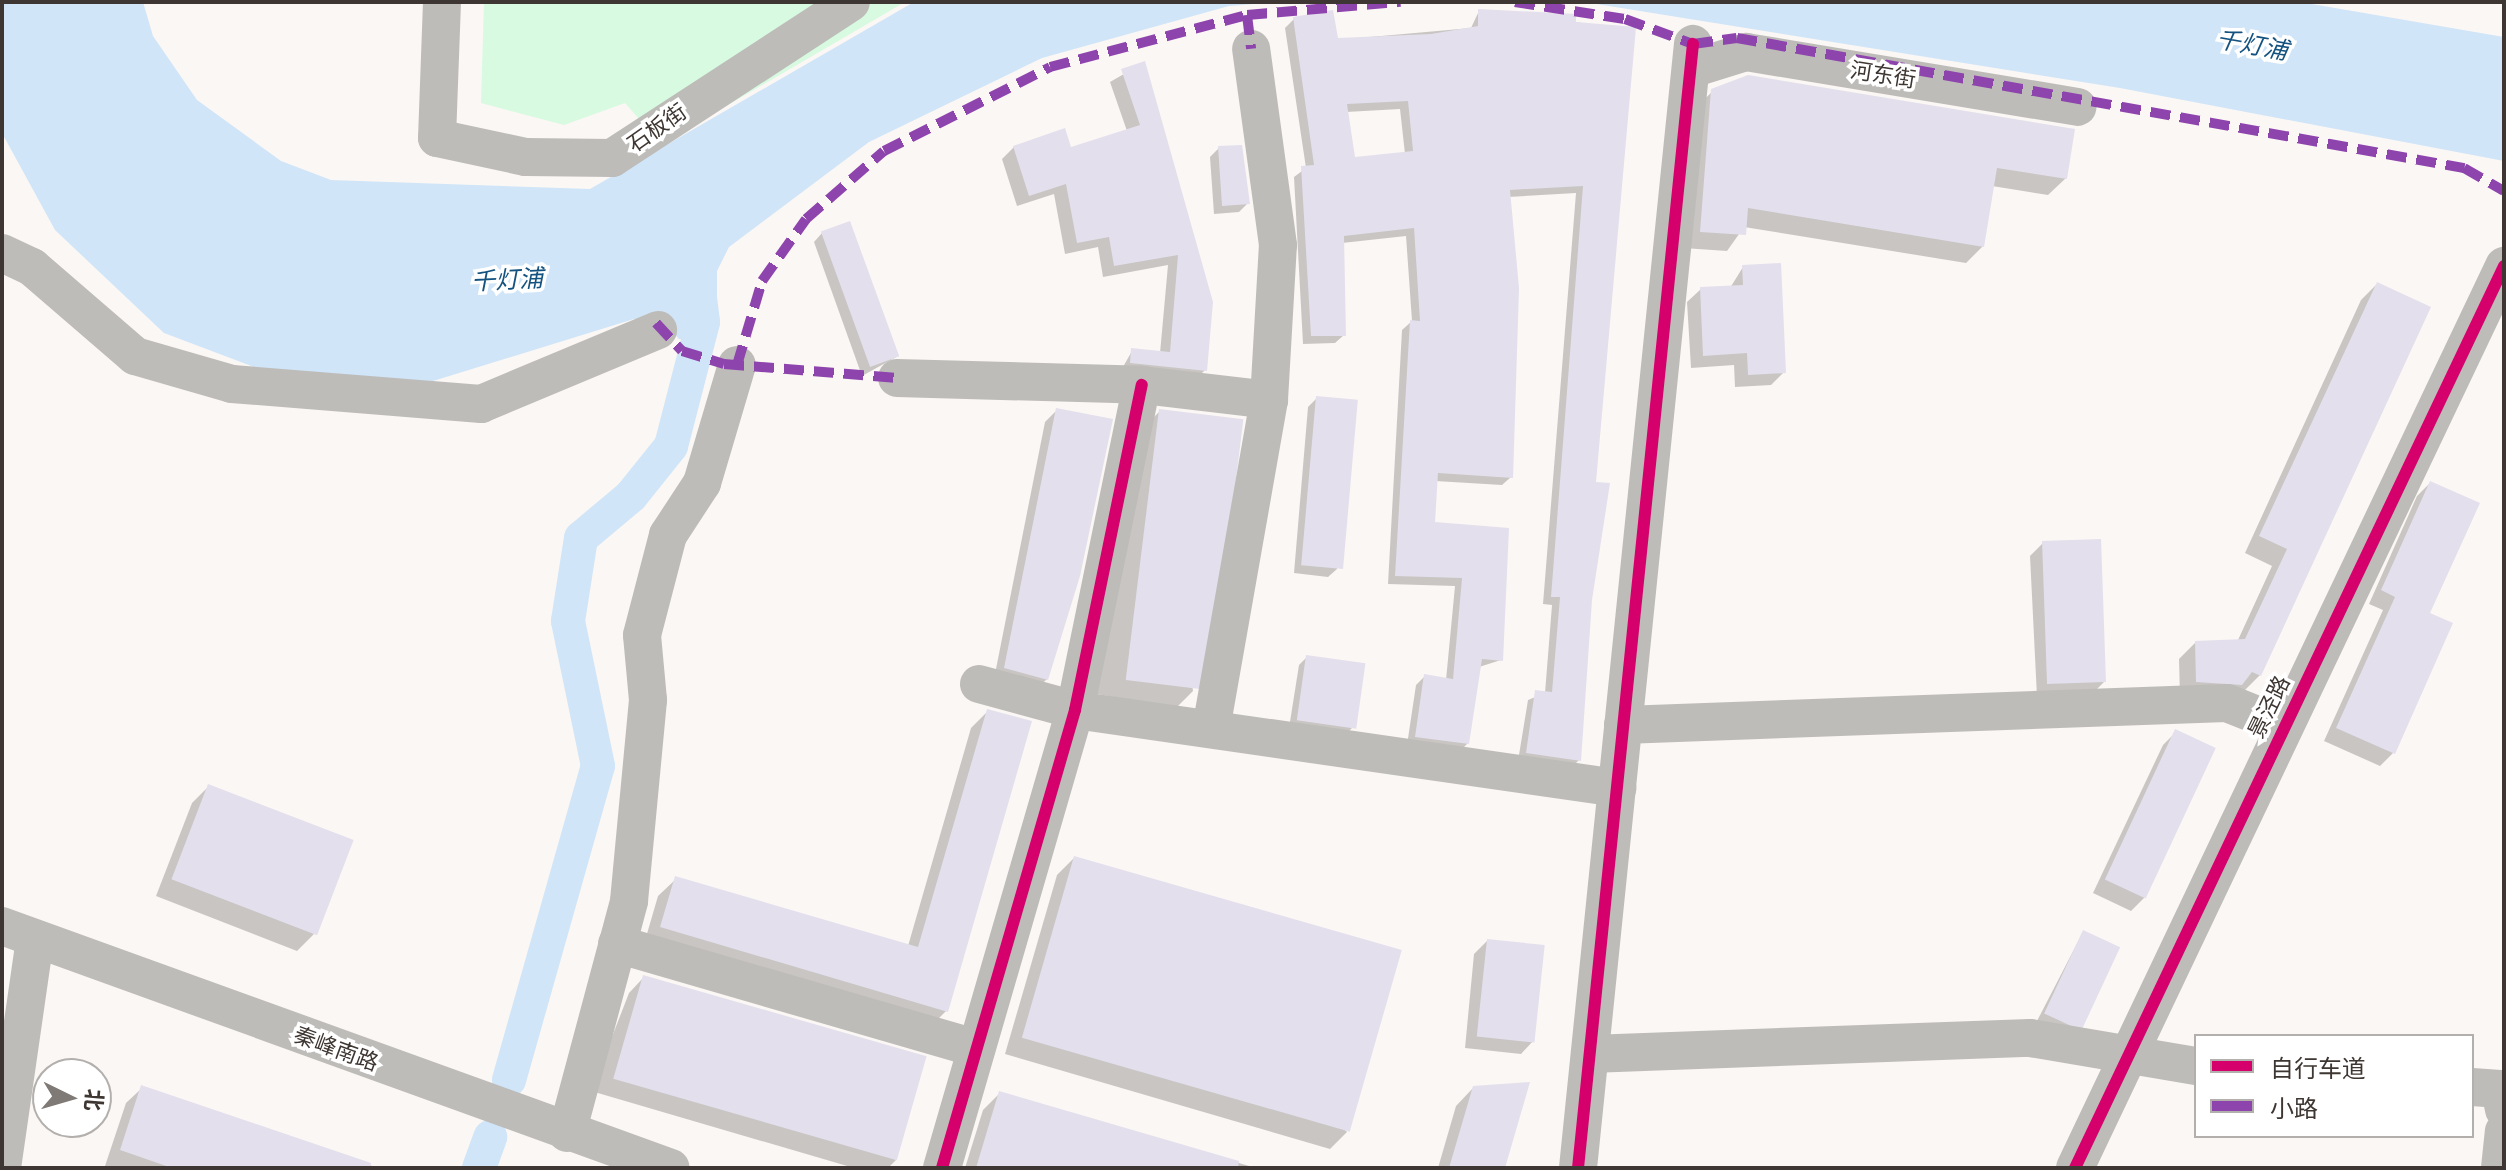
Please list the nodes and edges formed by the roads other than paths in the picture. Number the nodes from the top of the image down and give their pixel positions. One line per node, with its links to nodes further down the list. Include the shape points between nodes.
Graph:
1 (442, 2): 2 (street, 石板街, via 437,138 526,157 620,159)
2 (851, 2)
3 (1251, 49): 11 (street, via 1278,245)
4 (2077, 107): 14 (street, 河东街, via 1746,52 1692,56)
5 (2, 253): 7 (street, via 32,267 135,356 232,384 481,404)
6 (2504, 266): 15 (street, 景泾路)
7 (658, 330)
8 (737, 365): 19 (street, via 702,483 668,535 642,635 648,700 629,901)
9 (897, 378): 10 (street)
10 (1142, 385): 11 (street); 13 (street)
11 (1269, 400): 16 (street)
12 (979, 684): 13 (street)
13 (1075, 710): 16 (street); 20 (street)
14 (1623, 725): 15 (street, via 2227,703); 17 (street)
15 (2282, 725): 22 (street, 景泾路)
16 (1211, 729): 17 (street)
17 (1617, 788): 21 (street)
18 (19, 933): 27 (street, 秦峰南路); 28 (street)
19 (617, 944): 20 (street); 27 (street)
20 (976, 1048): 30 (street)
21 (1590, 1054): 22 (street, via 2030,1038); 31 (street)
22 (2126, 1059): 23 (street); 32 (street, 景泾路)
23 (2194, 1066)
24 (2474, 1087): 25 (street, via 2500,1089)
25 (2504, 1110)
26 (2504, 1131): 33 (street)
27 (567, 1133): 29 (street, 秦峰南路)
28 (2, 1168)
29 (671, 1168)
30 (942, 1168)
31 (1578, 1168)
32 (2075, 1168)
33 (2500, 1168)

